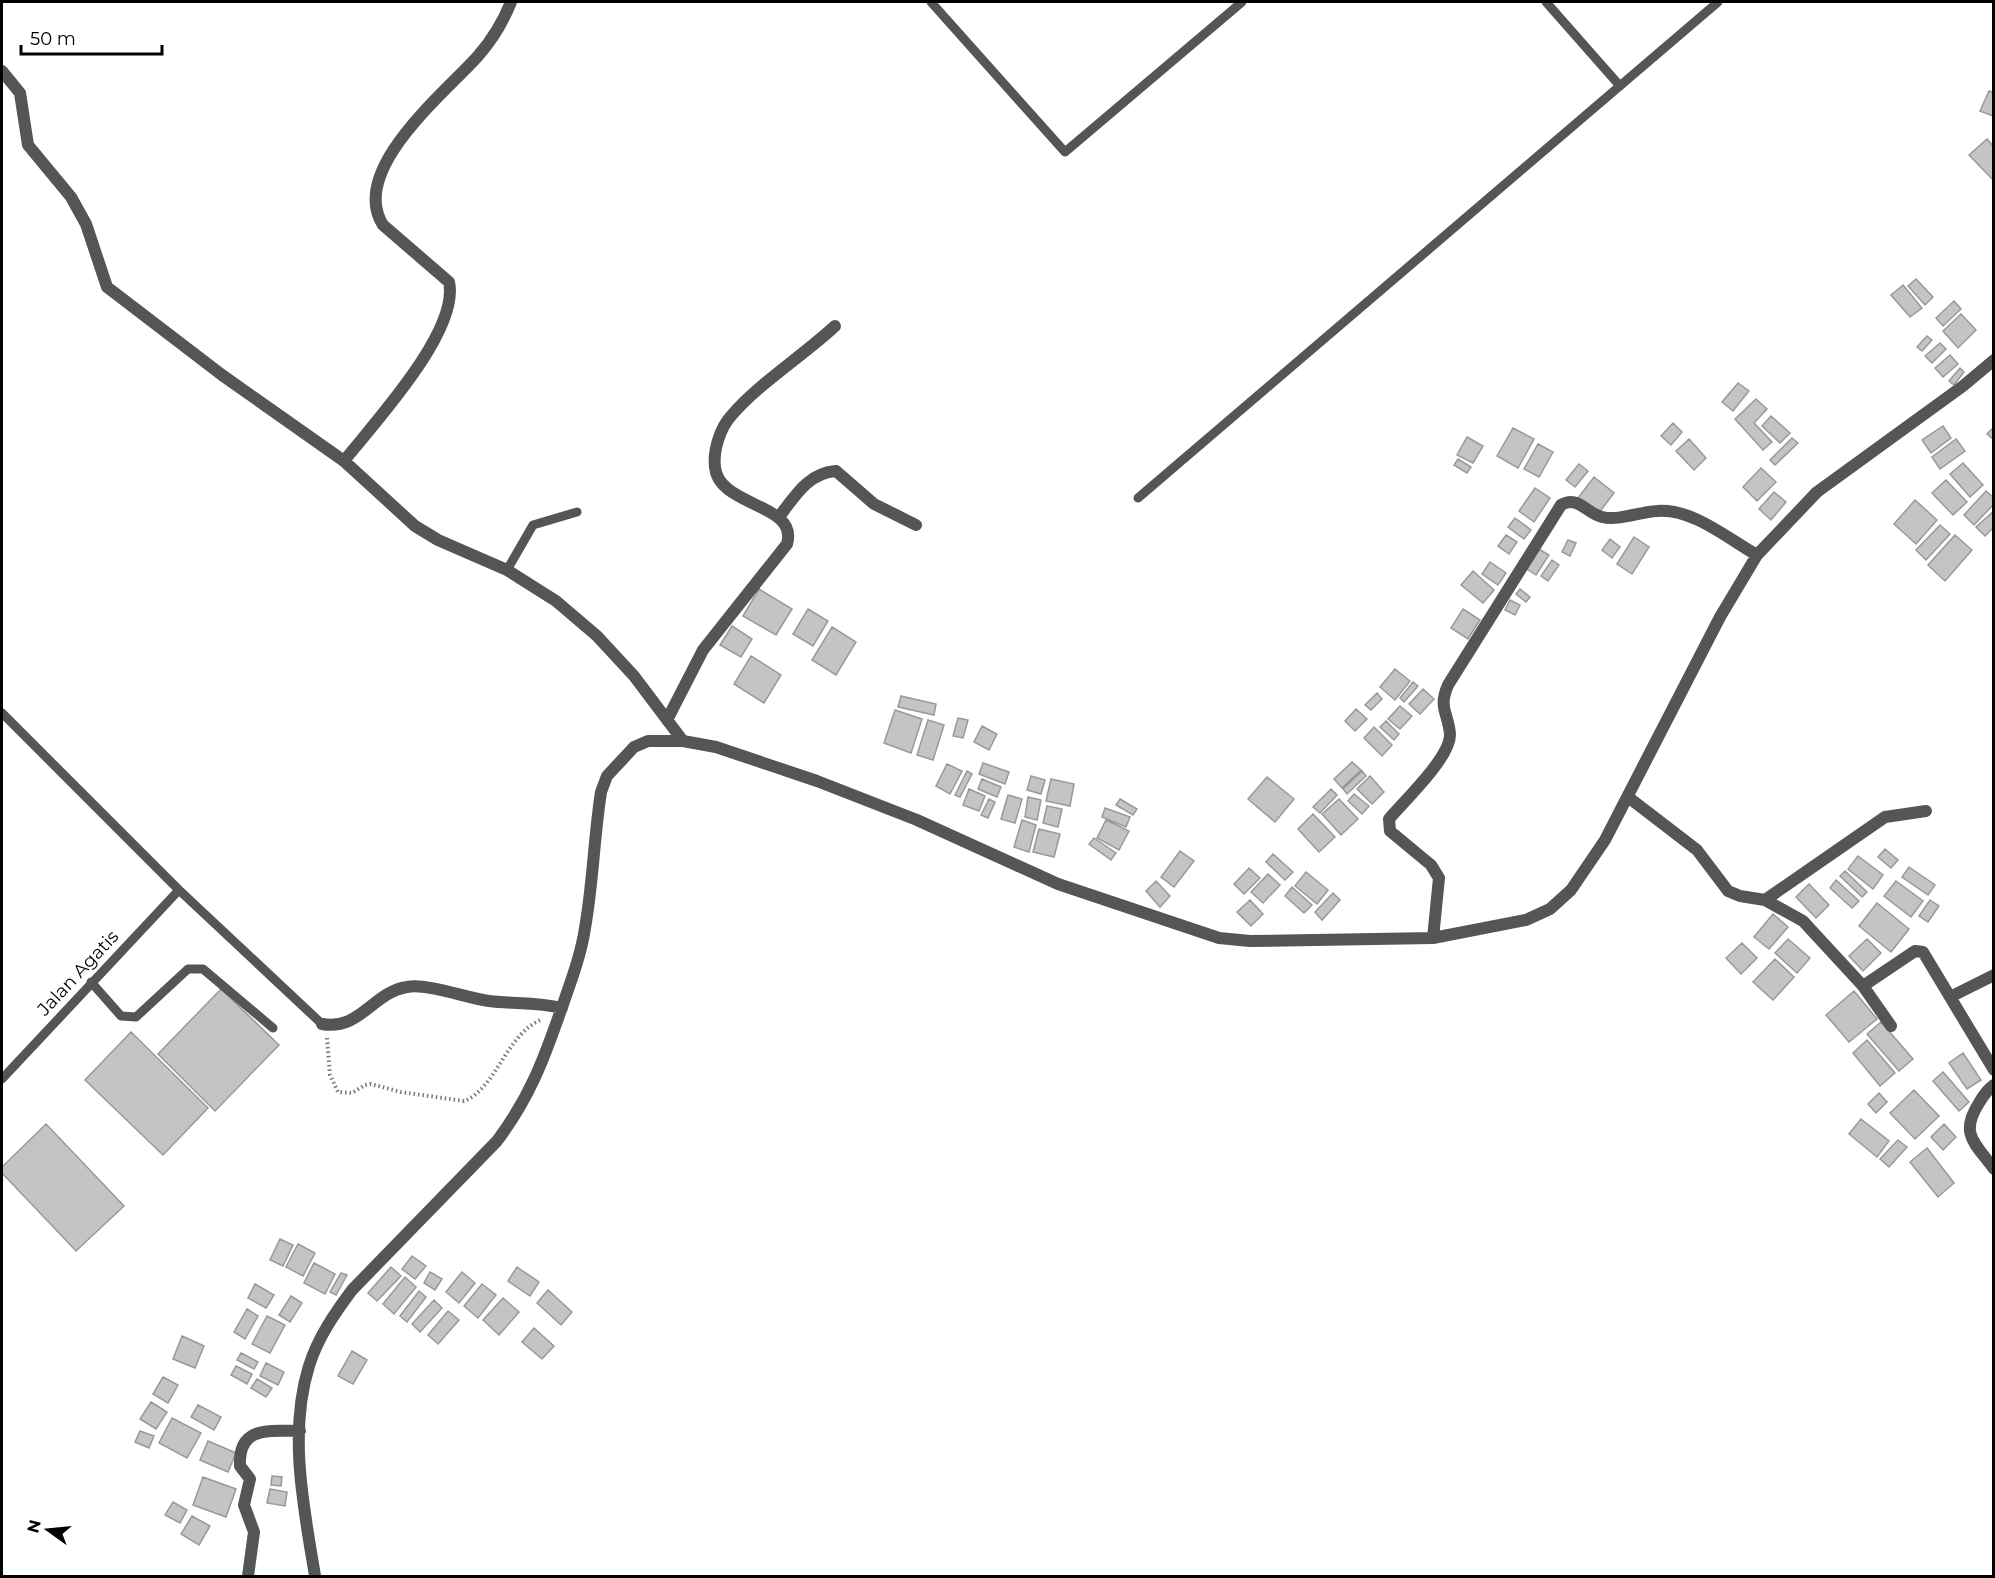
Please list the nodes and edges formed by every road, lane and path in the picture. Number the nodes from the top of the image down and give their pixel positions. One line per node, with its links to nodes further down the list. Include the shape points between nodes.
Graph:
1 (511, 2): 10 (street, via 478,56 399,140 380,178 376,189 377,214 383,225 449,282 450,304 432,345 412,375)
2 (930, 2): 3 (lane, via 1065,152)
3 (1242, 2)
4 (1546, 2): 7 (lane)
5 (1718, 2): 7 (lane)
6 (2, 71): 10 (street, via 20,93 28,145 71,197 87,224 107,287)
7 (1620, 86): 11 (lane)
8 (835, 326): 13 (street, via 731,416 719,437 714,468 718,478 732,492)
9 (1994, 360): 15 (street, via 1817,492)
10 (344, 461): 16 (street, via 415,526)
11 (1138, 498)
12 (577, 512): 16 (lane, via 533,525)
13 (779, 517): 14 (street, via 806,483 822,472 836,471 874,504); 18 (street, via 788,532 787,544 703,650)
14 (916, 525)
15 (1757, 555): 20 (street, via 1720,616); 24 (street, via 1686,514 1658,511 1609,518 1576,502 1561,505 1448,685 1442,700 1450,733 1444,754 1389,819 1390,831 1431,865 1439,878)
16 (507, 570): 18 (street, via 556,601 597,636 634,676)
17 (2, 713): 22 (lane)
18 (666, 720): 19 (street)
19 (683, 741): 24 (street, via 727,750 817,781 917,820 1059,884 1219,938); 29 (street, via 648,741 634,747 607,776 597,816 585,929)
20 (1628, 797): 23 (street, via 1697,850 1728,891); 24 (street, via 1571,890 1550,909 1526,920)
21 (1926, 811): 23 (street, via 1884,817)
22 (179, 890): 26 (lane, Jalan Agatis); 30 (lane)
23 (1765, 900): 27 (street, via 1803,921)
24 (1432, 938)
25 (1994, 975): 28 (street)
26 (91, 982): 32 (lane, via 121,1016 136,1017 188,969 203,969); 34 (lane, Jalan Agatis)
27 (1863, 986): 28 (street, via 1915,951 1923,952); 31 (street)
28 (1950, 997): 33 (street)
29 (561, 1012): 30 (street, via 537,1002 491,1001 415,986 397,990 347,1024); 30 (path, via 538,1020 523,1033 482,1087 464,1101 371,1084 352,1094 336,1091); 37 (street, via 548,1053 517,1114 334,1314 309,1365 302,1393)
30 (322, 1024)
31 (1891, 1026)
32 (273, 1028)
33 (1994, 1070)
34 (2, 1079)
35 (1994, 1085): 36 (street, via 1968,1121 1969,1134)
36 (1994, 1169)
37 (300, 1431): 38 (street, via 261,1432 251,1435 242,1448 240,1466 250,1479 244,1505 254,1532); 39 (street, via 302,1494)
38 (248, 1576)
39 (315, 1576)

